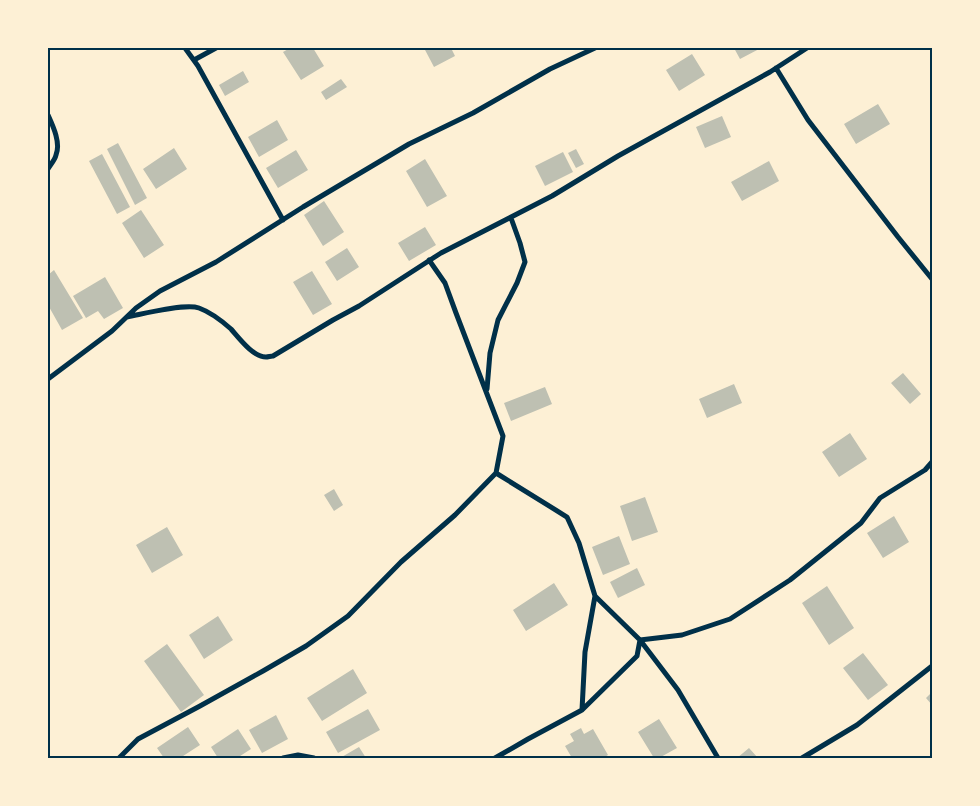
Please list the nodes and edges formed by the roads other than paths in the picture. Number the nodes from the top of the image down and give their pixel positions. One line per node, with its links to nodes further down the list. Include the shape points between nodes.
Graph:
1 (185, 48): 5 (street)
2 (216, 48): 5 (street)
3 (596, 48): 10 (street, via 550,69 473,114 409,144)
4 (806, 48): 6 (street)
5 (194, 60): 10 (street)
6 (776, 68): 9 (street); 12 (street, via 808,120)
7 (48, 115): 8 (street, via 57,140 57,154)
8 (48, 169)
9 (511, 218): 11 (street); 15 (street, via 525,262 498,320 490,353)
10 (283, 220): 13 (street, via 216,262 160,291)
11 (429, 260): 13 (street, via 366,302 273,356 264,358 255,354 230,328 198,307 185,306); 15 (street, via 445,283)
12 (932, 279)
13 (127, 317): 14 (street)
14 (48, 378)
15 (487, 392): 17 (street, via 503,436)
16 (932, 462): 19 (street, via 925,470 880,498 861,524 790,580 730,619 682,635)
17 (496, 474): 18 (street, via 567,517); 22 (street, via 455,515 400,562 348,616 306,646 138,740)
18 (595, 596): 19 (street); 21 (street, via 585,652)
19 (640, 640): 21 (street, via 637,656); 26 (street, via 678,690)
20 (932, 666): 27 (street, via 857,725)
21 (582, 710): 25 (street)
22 (119, 758)
23 (283, 758): 24 (street, via 298,755)
24 (314, 758)
25 (494, 758)
26 (718, 758)
27 (802, 758)

